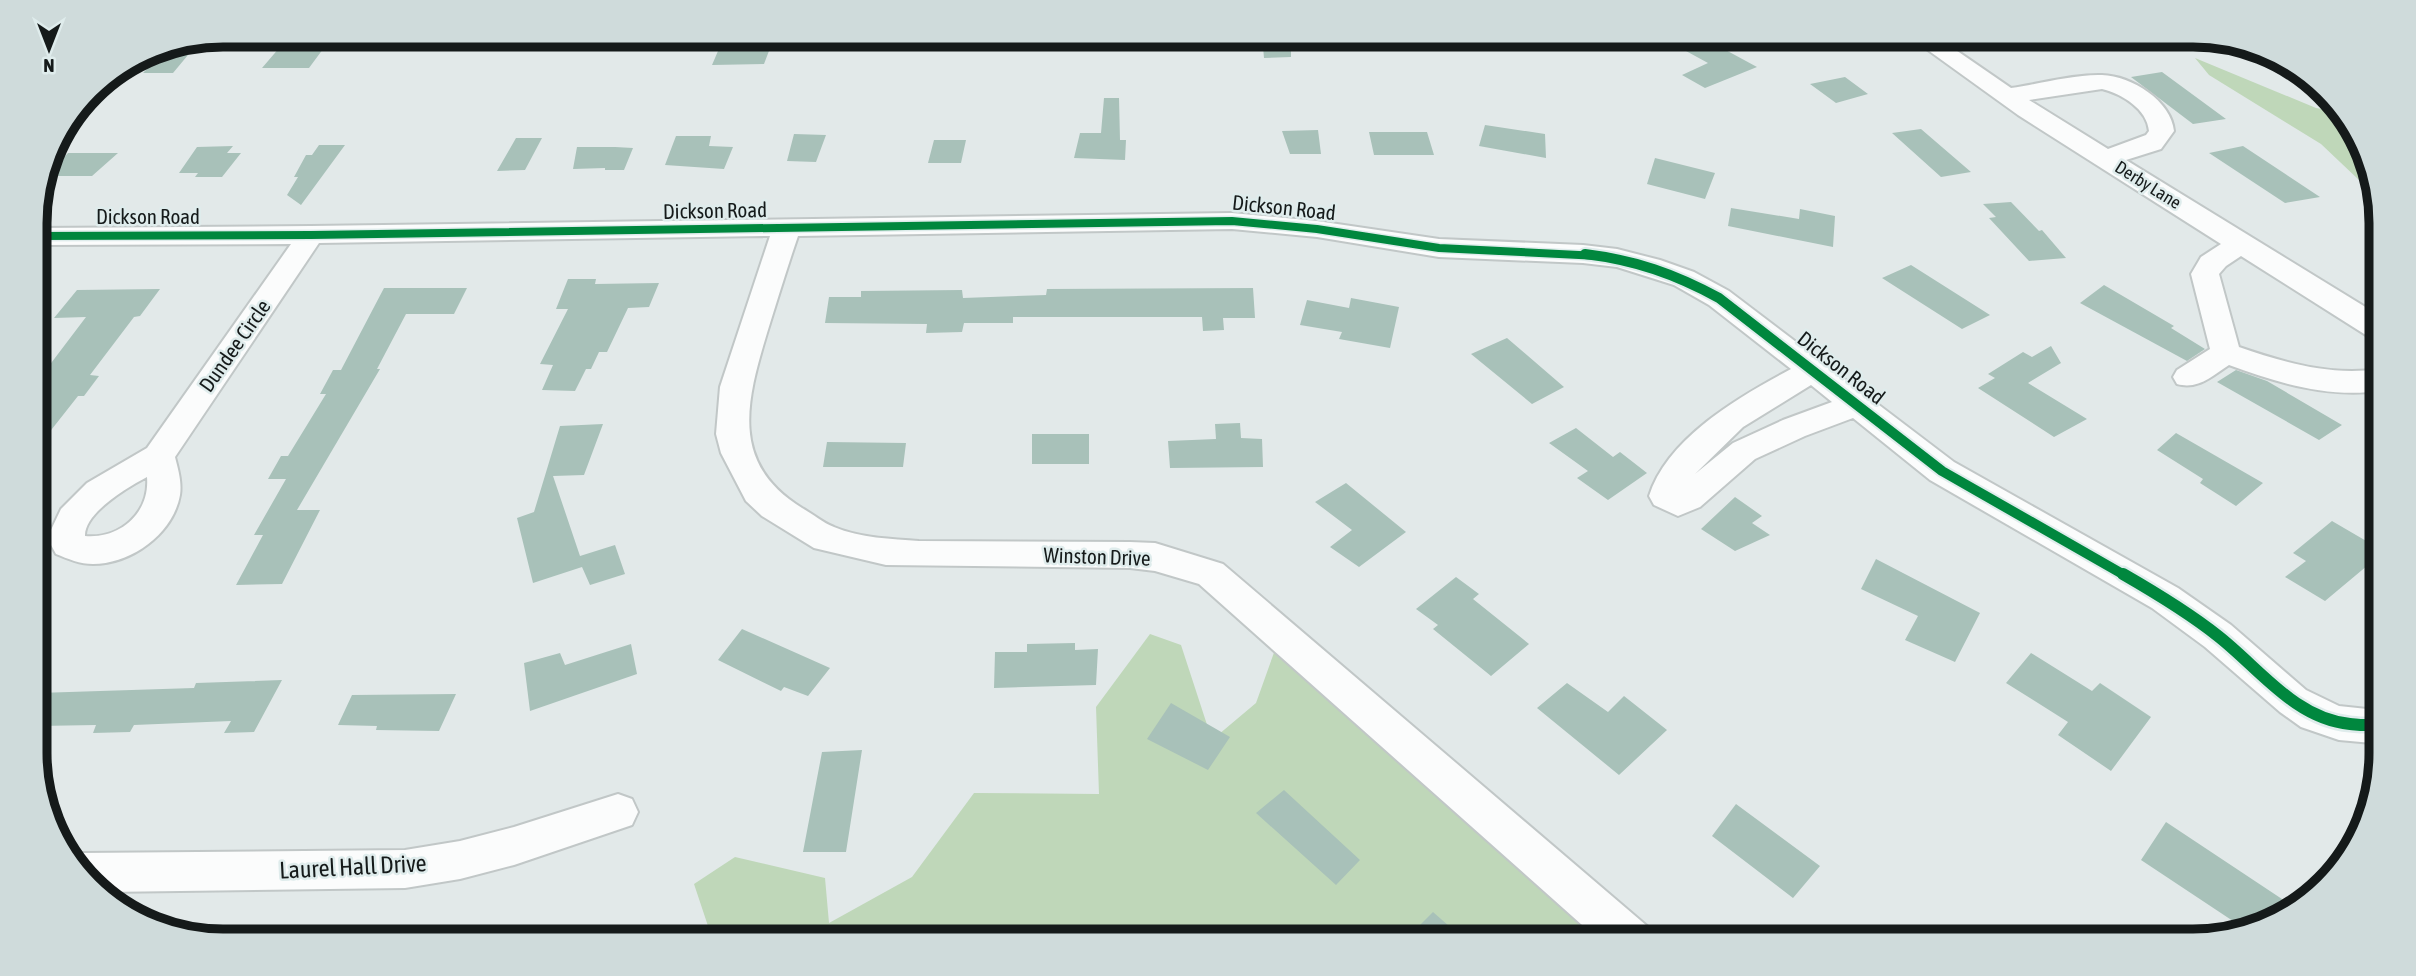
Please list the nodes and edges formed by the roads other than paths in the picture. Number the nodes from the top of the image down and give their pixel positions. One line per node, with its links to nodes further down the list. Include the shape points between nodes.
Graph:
1 (1936, 47): 2 (street, Derby Lane)
2 (2007, 96): 3 (street, Derby Lane); 3 (street, via 2102,82 2131,90 2156,114 2160,134 2150,144)
3 (2104, 158): 7 (street, Derby Lane)
4 (786, 229): 5 (street, Dickson Road); 10 (street, Dickson Road, via 1232,221 1441,248 1607,255 1639,261 1691,281); 18 (street, Winston Drive, via 735,387 732,412 737,453 758,492 774,507 826,539 887,552 1130,555 1155,557 1211,574)
5 (311, 235): 6 (street, Dickson Road); 14 (street, Dundee Circle)
6 (48, 236)
7 (2242, 244): 8 (street, Derby Lane); 9 (street, via 2218,257 2205,274)
8 (2369, 323)
9 (2226, 353): 11 (street); 12 (street, via 2321,383)
10 (1813, 371): 13 (street, Dickson Road); 13 (street, via 1728,421 1678,472 1666,496 1678,503 1744,451)
11 (2188, 377)
12 (2369, 381)
13 (1857, 405): 15 (street, Dickson Road, via 1954,479 2178,607 2315,715)
14 (159, 456)
15 (2369, 726)
16 (618, 812): 17 (street, Laurel Hall Drive, via 514,846 405,869)
17 (95, 873)
18 (1617, 928)

